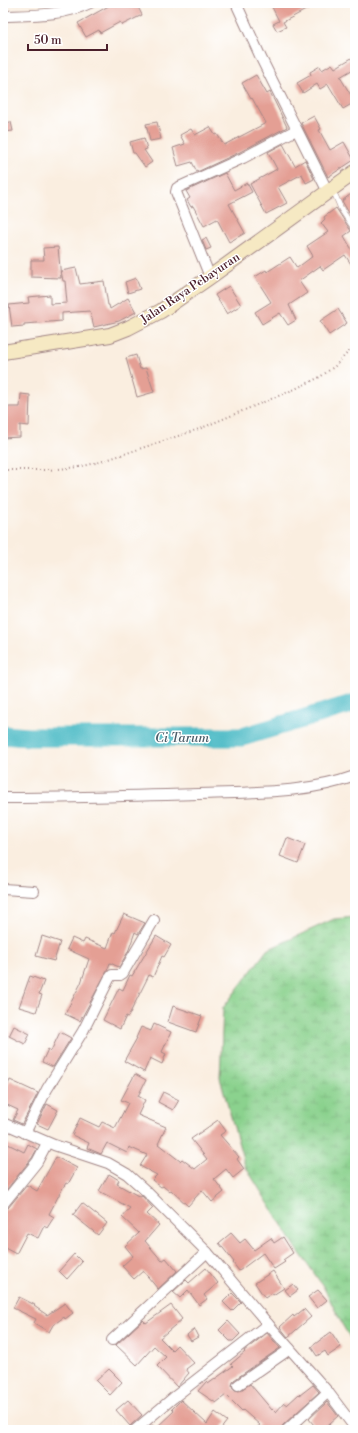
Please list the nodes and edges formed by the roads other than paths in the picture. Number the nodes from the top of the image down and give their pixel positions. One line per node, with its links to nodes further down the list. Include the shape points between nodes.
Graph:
1 (90, 3): 3 (street, via 58,12)
2 (236, 3): 4 (street)
3 (3, 16)
4 (296, 130): 6 (street); 8 (street, via 177,188 176,192)
5 (355, 172): 6 (main road, Jalan Raya Pebayuran)
6 (330, 190): 7 (lane); 8 (main road, Jalan Raya Pebayuran)
7 (355, 230)
8 (210, 277): 9 (main road, Jalan Raya Pebayuran, via 161,310 110,335)
9 (3, 352)
10 (355, 776): 11 (street, via 325,785 270,791)
11 (3, 798)
12 (3, 888): 13 (street)
13 (34, 891)
14 (154, 920): 16 (street, via 123,973 109,979 83,1031)
15 (3, 1123): 16 (street)
16 (25, 1133): 17 (street)
17 (47, 1143): 18 (street, via 37,1162); 19 (street, via 108,1163 127,1174)
18 (3, 1204)
19 (207, 1252): 20 (street); 21 (street)
20 (268, 1324): 22 (street); 26 (street)
21 (112, 1340)
22 (290, 1349): 23 (street); 24 (street)
23 (238, 1385)
24 (328, 1392): 25 (street); 27 (street)
25 (355, 1428)
26 (135, 1430)
27 (287, 1430)

